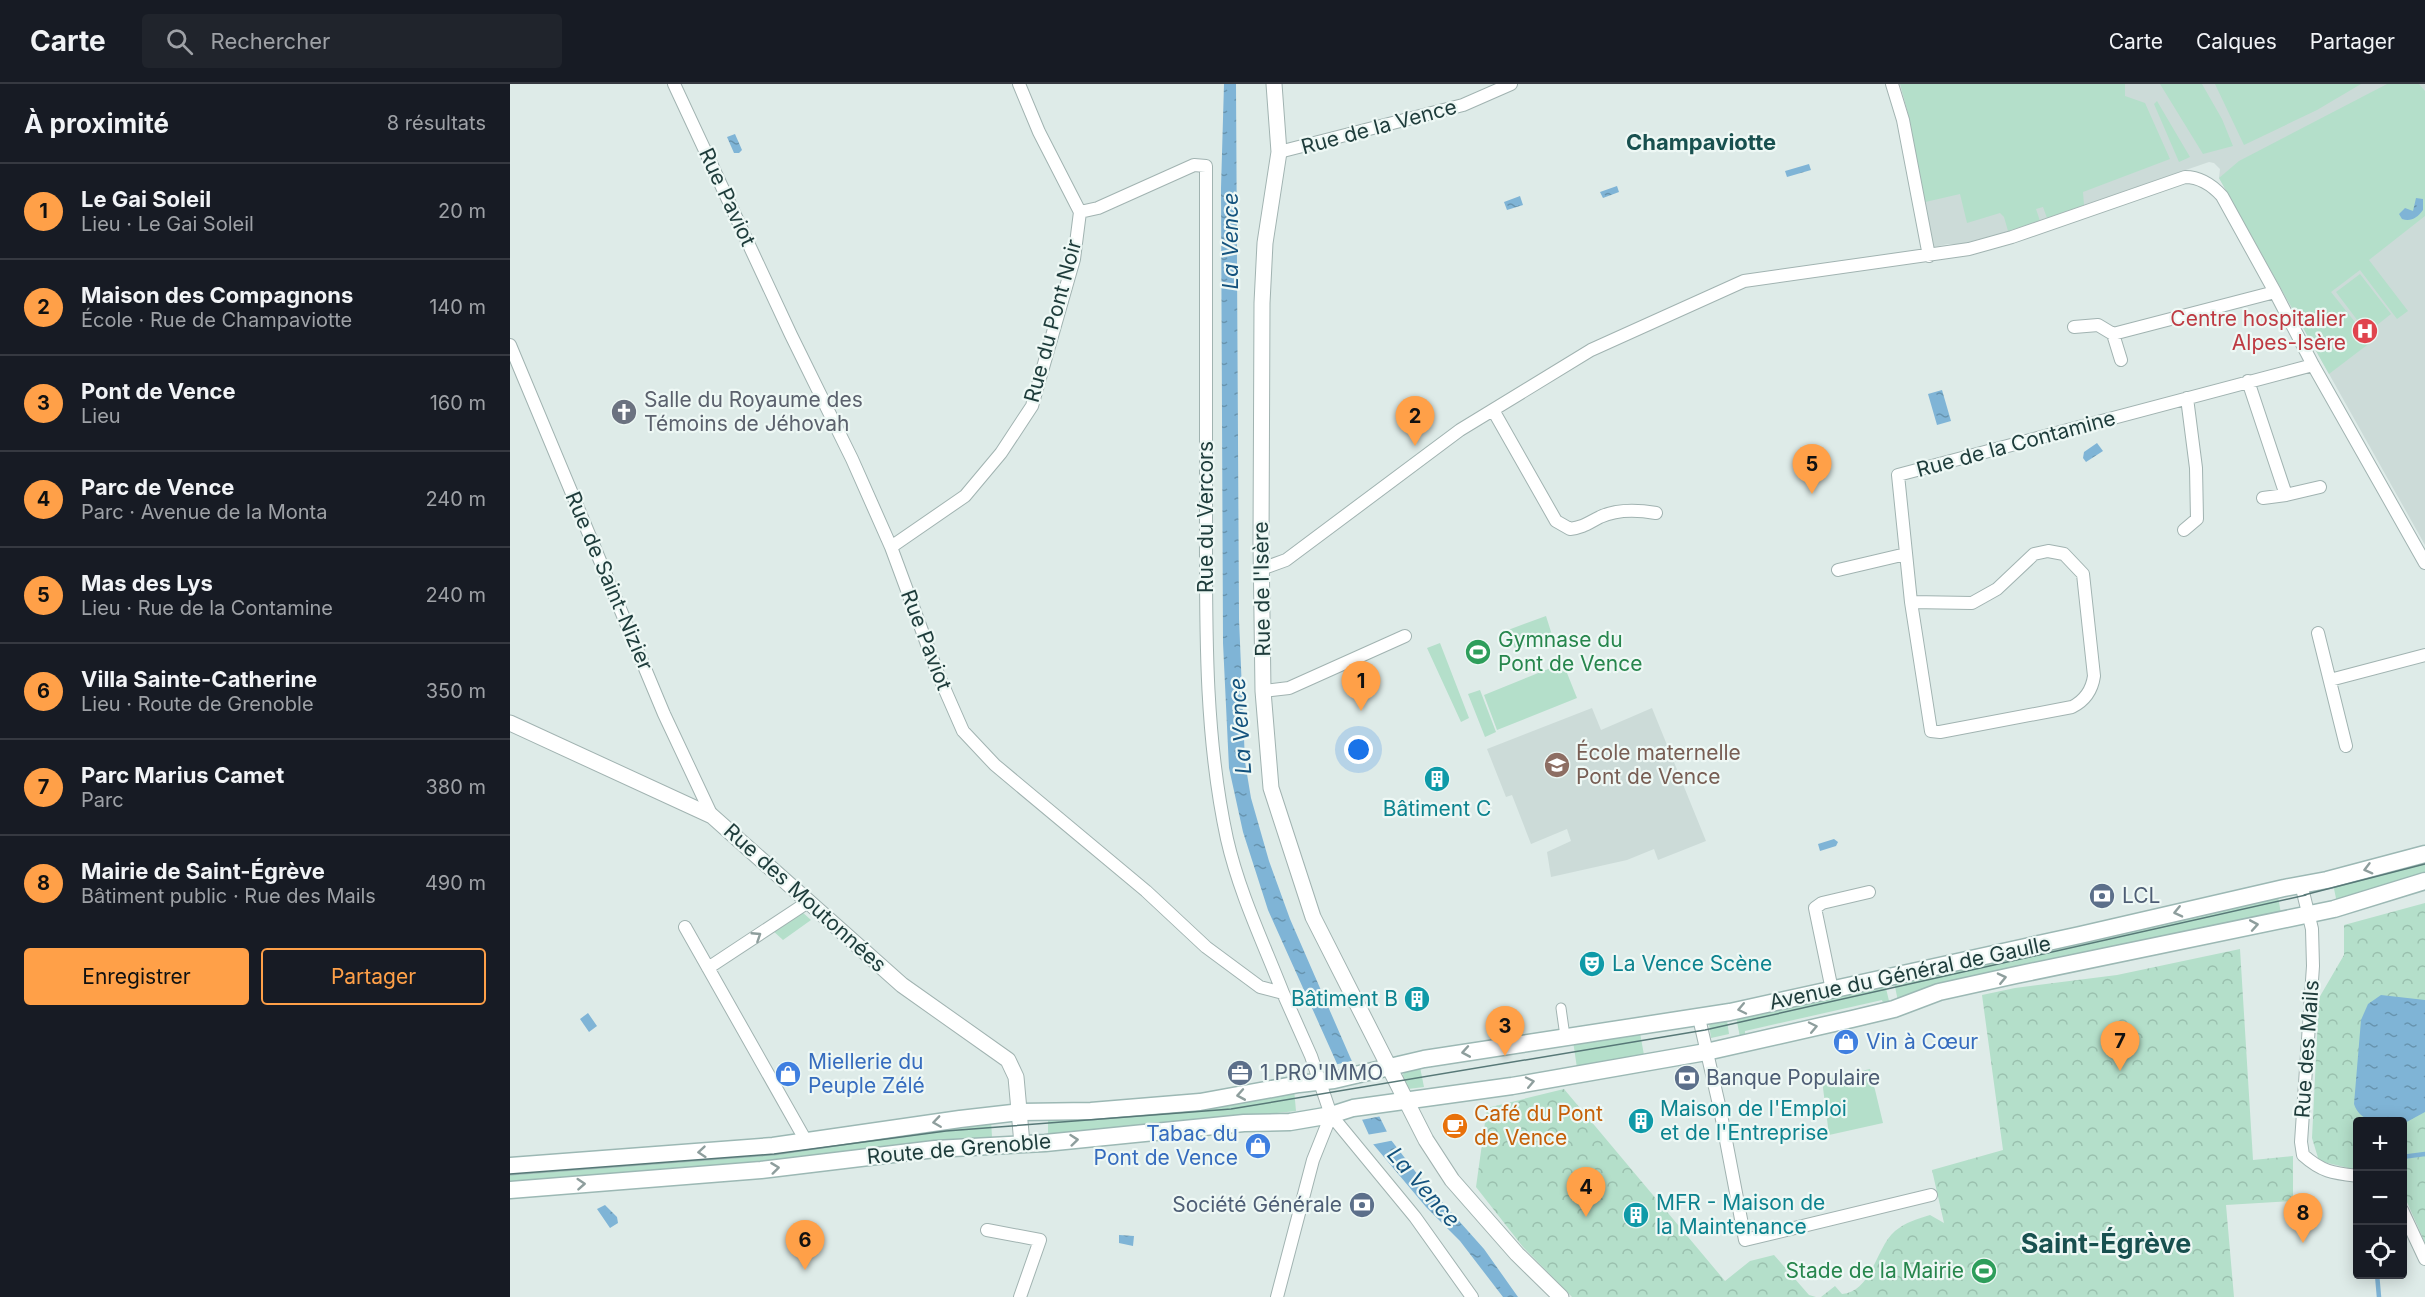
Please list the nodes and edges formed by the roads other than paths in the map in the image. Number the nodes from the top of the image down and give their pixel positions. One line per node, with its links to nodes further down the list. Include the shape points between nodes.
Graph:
1 (674, 84): 23 (street, Rue Paviot)
2 (1019, 84): 7 (street, Rue du Pont Noir)
3 (1274, 84): 6 (street, Rue de l'Isère)
4 (1511, 84): 6 (street, Rue de la Vence, via 1463,105)
5 (1892, 84): 8 (street, via 1904,120)
6 (1279, 152): 26 (street, Rue de l'Isère, via 1265,243 1262,303)
7 (1080, 212): 23 (street, Rue du Pont Noir, via 1074,259 1032,406 1001,453 965,496); 46 (street, Rue du Vercors, via 1098,208 1194,165 1206,166 1206,572 1214,763 1242,889)
8 (1929, 256): 9 (street, via 2012,237 2194,177 2222,196); 17 (street, via 1744,281 1591,350)
9 (2275, 292): 11 (street); 14 (street)
10 (2074, 327): 11 (street, via 2098,325)
11 (2113, 334): 13 (street)
12 (510, 345): 36 (street, Rue de Saint-Nizier, via 664,714)
13 (2121, 360)
14 (2313, 365): 15 (street, Rue de la Contamine); 25 (street)
15 (2248, 381): 16 (street, Rue de la Contamine); 19 (street)
16 (2187, 398): 22 (street, via 2196,468 2197,519); 24 (street, Rue de la Contamine, via 1898,475)
17 (1493, 410): 21 (street, via 1556,521 1570,529 1586,527 1609,514 1640,510); 26 (street, via 1286,560)
18 (2320, 487): 19 (street)
19 (2286, 495): 20 (street)
20 (2263, 498)
21 (1656, 513)
22 (2184, 530)
23 (891, 547): 46 (street, Rue Paviot, via 963,731 994,765 1146,891 1206,947 1260,987)
24 (1906, 554): 27 (street); 28 (street, Rue de la Contamine)
25 (2425, 563)
26 (1261, 569): 33 (street, Rue de l'Isère)
27 (1838, 570)
28 (1911, 602): 28 (street, Rue de la Contamine, via 1972,603 1997,589 2034,554 2064,554 2083,574 2093,684 2081,702 2072,707 1931,731)
29 (2318, 633): 32 (street)
30 (1405, 636): 33 (street, via 1289,688)
31 (2425, 656): 32 (street)
32 (2330, 680): 35 (street)
33 (1263, 690): 51 (street, Rue de l'Isère, via 1271,788 1313,917 1377,1045)
34 (510, 723): 36 (street, Rue des Moutonnées)
35 (2346, 746)
36 (712, 816): 41 (street, Rue des Moutonnées)
37 (2425, 854): 39 (main road, Avenue du Général de Gaulle, one-way to 39)
38 (2425, 881): 42 (main road, Avenue du Général de Gaulle)
39 (2301, 884): 42 (street, Rue des Mails); 45 (main road, Avenue du Général de Gaulle, one-way to 45)
40 (1869, 892): 45 (street, via 1815,908)
41 (808, 902): 44 (street, one-way to 41); 54 (street, Rue des Moutonnées, via 902,985 1008,1060 1016,1077)
42 (2308, 915): 50 (main road, Avenue du Général de Gaulle, one-way to 42, via 1862,1017 1940,992); 59 (street, Rue des Mails, via 2313,966 2303,1155 2333,1174)
43 (685, 927): 44 (street)
44 (708, 968): 56 (street)
45 (1832, 990): 48 (main road, Avenue du Général de Gaulle, one-way to 48)
46 (1282, 993): 52 (street)
47 (1561, 1008): 49 (street)
48 (1699, 1018): 50 (street); 51 (main road, Avenue du Général de Gaulle, one-way to 51)
49 (1564, 1029)
50 (1706, 1052): 53 (main road, Avenue du Général de Gaulle, one-way to 50); 61 (street, via 1745,1240)
51 (1382, 1068): 52 (main road, Route de Grenoble); 53 (street, Rue de l'Isère)
52 (1327, 1080): 54 (main road, Route de Grenoble, one-way to 54, via 1200,1102); 55 (street)
53 (1399, 1102): 55 (main road, Route de Grenoble); 68 (street, Rue de l'Isère, via 1452,1180)
54 (1020, 1112): 56 (main road, Route de Grenoble, one-way to 56); 57 (street, Rue des Moutonnées)
55 (1331, 1115): 57 (main road, Route de Grenoble, one-way to 55, via 1290,1122); 66 (street, via 1313,1160); 67 (street, via 1415,1217)
56 (806, 1141): 58 (main road, Route de Grenoble, one-way to 58)
57 (1022, 1144): 60 (main road, Route de Grenoble, one-way to 57)
58 (510, 1166)
59 (2353, 1176)
60 (510, 1190)
61 (1931, 1195)
62 (2407, 1219): 64 (street)
63 (987, 1230): 65 (street, via 1040,1240)
64 (2425, 1259)
65 (1020, 1297)
66 (1276, 1297)
67 (1472, 1297)
68 (1561, 1297)

